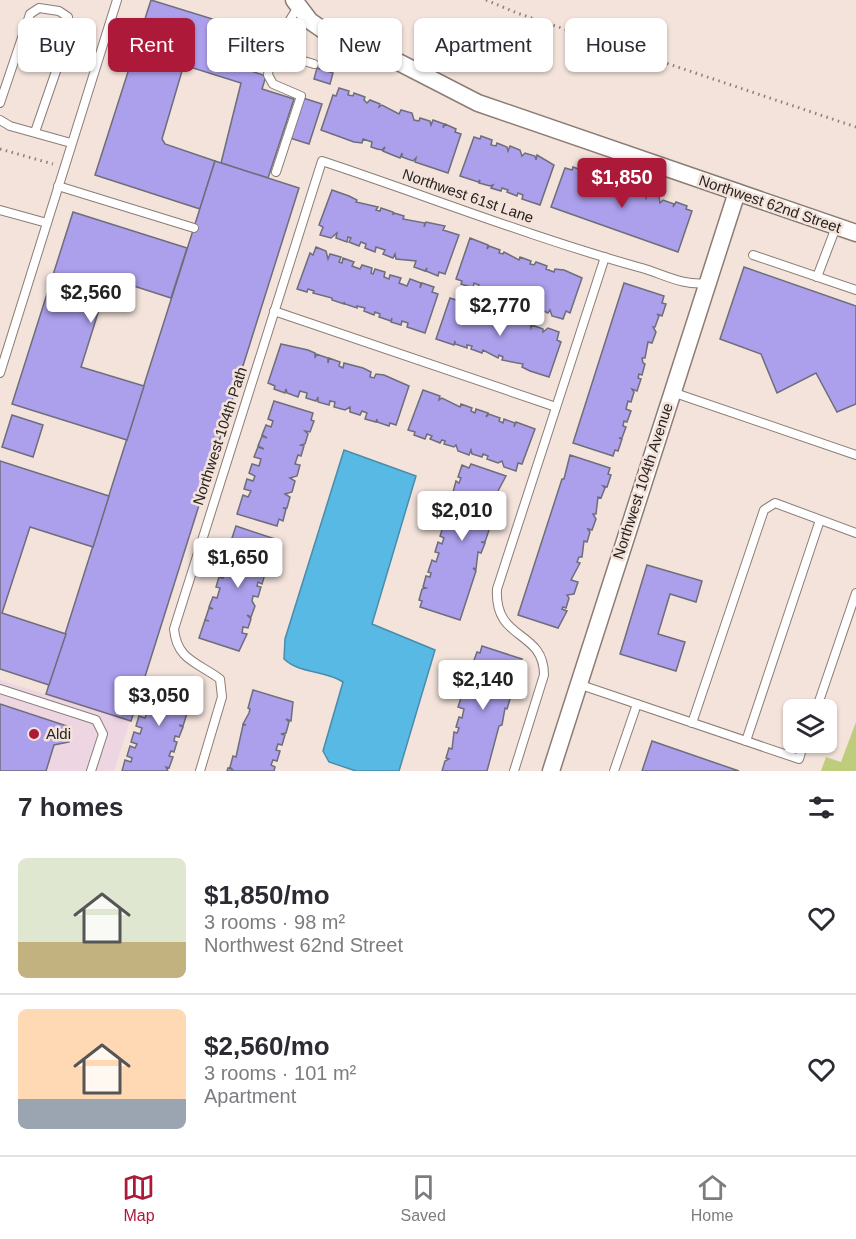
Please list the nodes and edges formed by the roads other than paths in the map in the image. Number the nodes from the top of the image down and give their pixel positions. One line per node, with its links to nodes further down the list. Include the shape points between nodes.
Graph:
1 (117, 0): 7 (lane)
2 (296, 4): 5 (lane); 19 (street, Northwest 62nd Street, via 326,32 371,48 478,103)
3 (29, 18): 4 (lane, via 39,8 59,11)
4 (68, 18)
5 (290, 18)
6 (18, 50): 12 (lane)
7 (97, 60): 15 (lane)
8 (306, 62): 9 (lane)
9 (314, 64)
10 (56, 72): 14 (lane)
11 (268, 72): 17 (lane, via 273,84 301,96)
12 (0, 103)
13 (0, 120): 14 (lane)
14 (35, 132): 15 (lane)
15 (71, 143): 18 (lane)
16 (322, 160): 26 (lane, Northwest 61st Lane); 30 (lane, Northwest 104th Path)
17 (276, 172)
18 (58, 186): 21 (lane); 23 (lane)
19 (737, 192): 22 (street, Northwest 62nd Street); 28 (street, Northwest 104th Avenue)
20 (0, 210): 21 (lane)
21 (47, 223): 31 (lane)
22 (836, 226): 24 (street, Northwest 62nd Street); 27 (lane)
23 (194, 228)
24 (856, 233)
25 (753, 255): 27 (lane)
26 (605, 257): 28 (lane, Northwest 61st Lane, via 671,277 681,284); 34 (lane)
27 (818, 277): 29 (lane)
28 (708, 284): 33 (street, Northwest 104th Avenue)
29 (856, 290)
30 (274, 311): 34 (lane); 47 (lane, Northwest 104th Path, via 174,628 175,644 183,656 220,679 222,697)
31 (4, 347): 32 (lane)
32 (0, 374)
33 (672, 392): 35 (lane); 39 (street, Northwest 104th Avenue)
34 (556, 407): 48 (lane, via 497,589 496,604 502,620 534,645 544,662 544,675)
35 (856, 455)
36 (820, 520): 37 (lane); 43 (lane, via 775,503 764,510); 44 (lane)
37 (856, 532)
38 (856, 593): 41 (lane)
39 (578, 684): 42 (lane); 49 (street, Northwest 104th Avenue)
40 (0, 689): 46 (lane, via 96,720 103,734)
41 (820, 699)
42 (637, 704): 43 (lane); 50 (lane)
43 (692, 723): 44 (lane)
44 (746, 741): 45 (lane, via 799,759)
45 (801, 753)
46 (91, 771)
47 (200, 771)
48 (514, 771)
49 (551, 771)
50 (614, 771)

